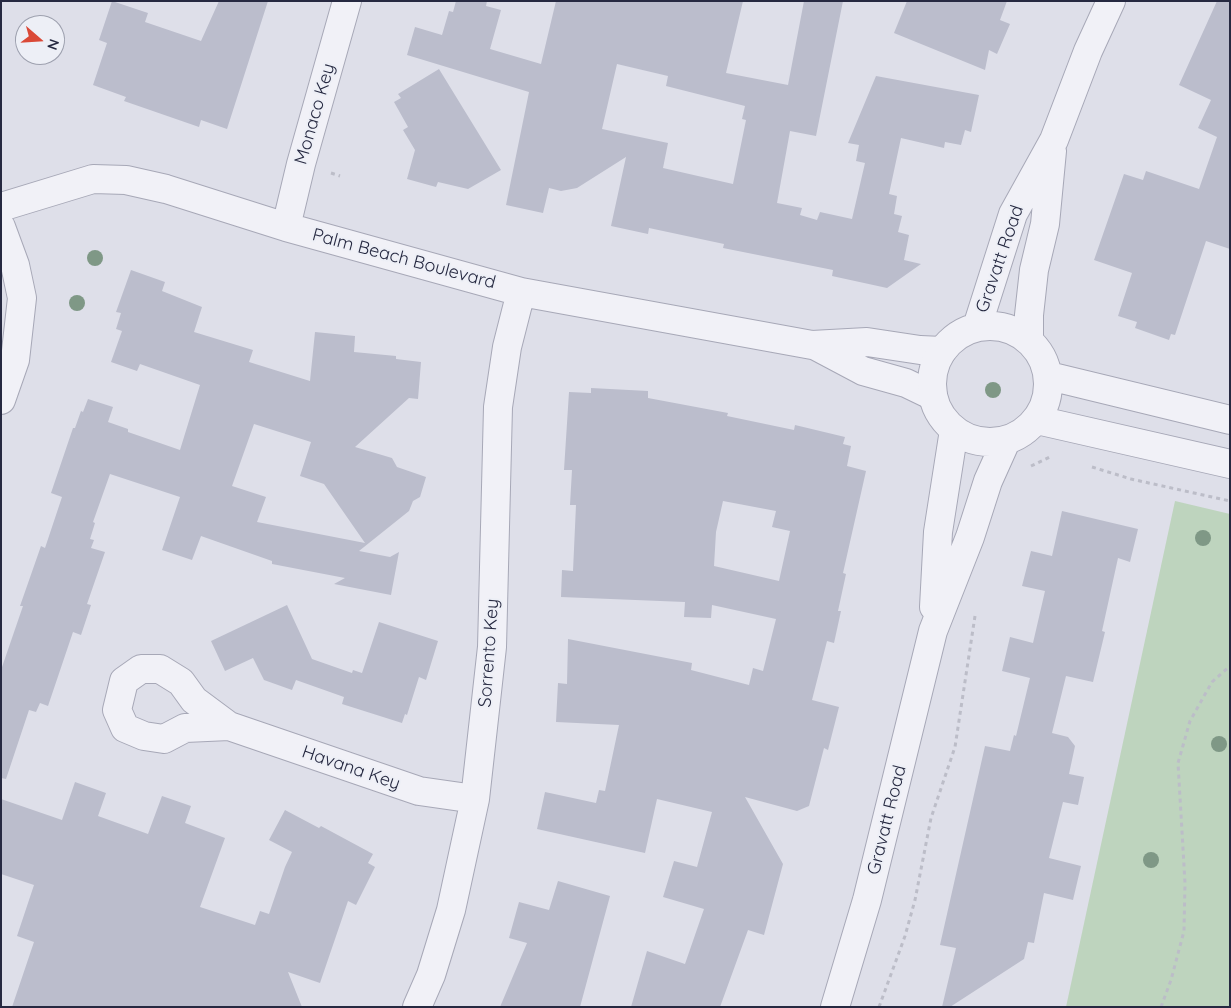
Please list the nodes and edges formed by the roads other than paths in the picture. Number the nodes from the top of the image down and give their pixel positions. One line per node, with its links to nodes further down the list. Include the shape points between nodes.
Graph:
1 (347, 1): 6 (street, Monaco Key)
2 (1111, 1): 3 (street, Gravatt Road)
3 (1054, 140): 8 (street, Gravatt Road, via 1013,214); 9 (street, Gravatt Road, via 1045,224 1034,270)
4 (1, 207): 6 (street, Palm Beach Boulevard, via 93,178 126,180 166,189)
5 (1, 227): 14 (street, via 15,265 22,298 15,360)
6 (286, 227): 7 (street, Palm Beach Boulevard)
7 (521, 292): 10 (street, Palm Beach Boulevard); 22 (street, Sorrento Key, via 507,347 498,407 492,647)
8 (977, 327): 9 (street, via 996,325); 11 (street, via 952,340)
9 (1029, 340): 12 (street, via 1045,362)
10 (812, 345): 11 (street, Palm Beach Boulevard, via 867,342); 13 (street, Palm Beach Boulevard, via 863,371 906,383)
11 (942, 351): 13 (street, via 932,380)
12 (1049, 376): 15 (street, via 1048,392); 16 (street)
13 (933, 396): 17 (street, via 940,415)
14 (1, 400)
15 (1037, 420): 18 (street, via 1023,433); 19 (street)
16 (1230, 420)
17 (954, 430): 18 (street, via 970,439 988,443); 20 (street, Gravatt Road, via 938,532)
18 (1006, 441): 20 (street, Gravatt Road, via 988,481)
19 (1230, 464)
20 (933, 632): 24 (street, Gravatt Road, via 868,900)
21 (228, 726): 22 (street, Havana Key, via 419,791)
22 (475, 799): 23 (street, Sorrento Key, via 451,910)
23 (418, 1007)
24 (834, 1007)

